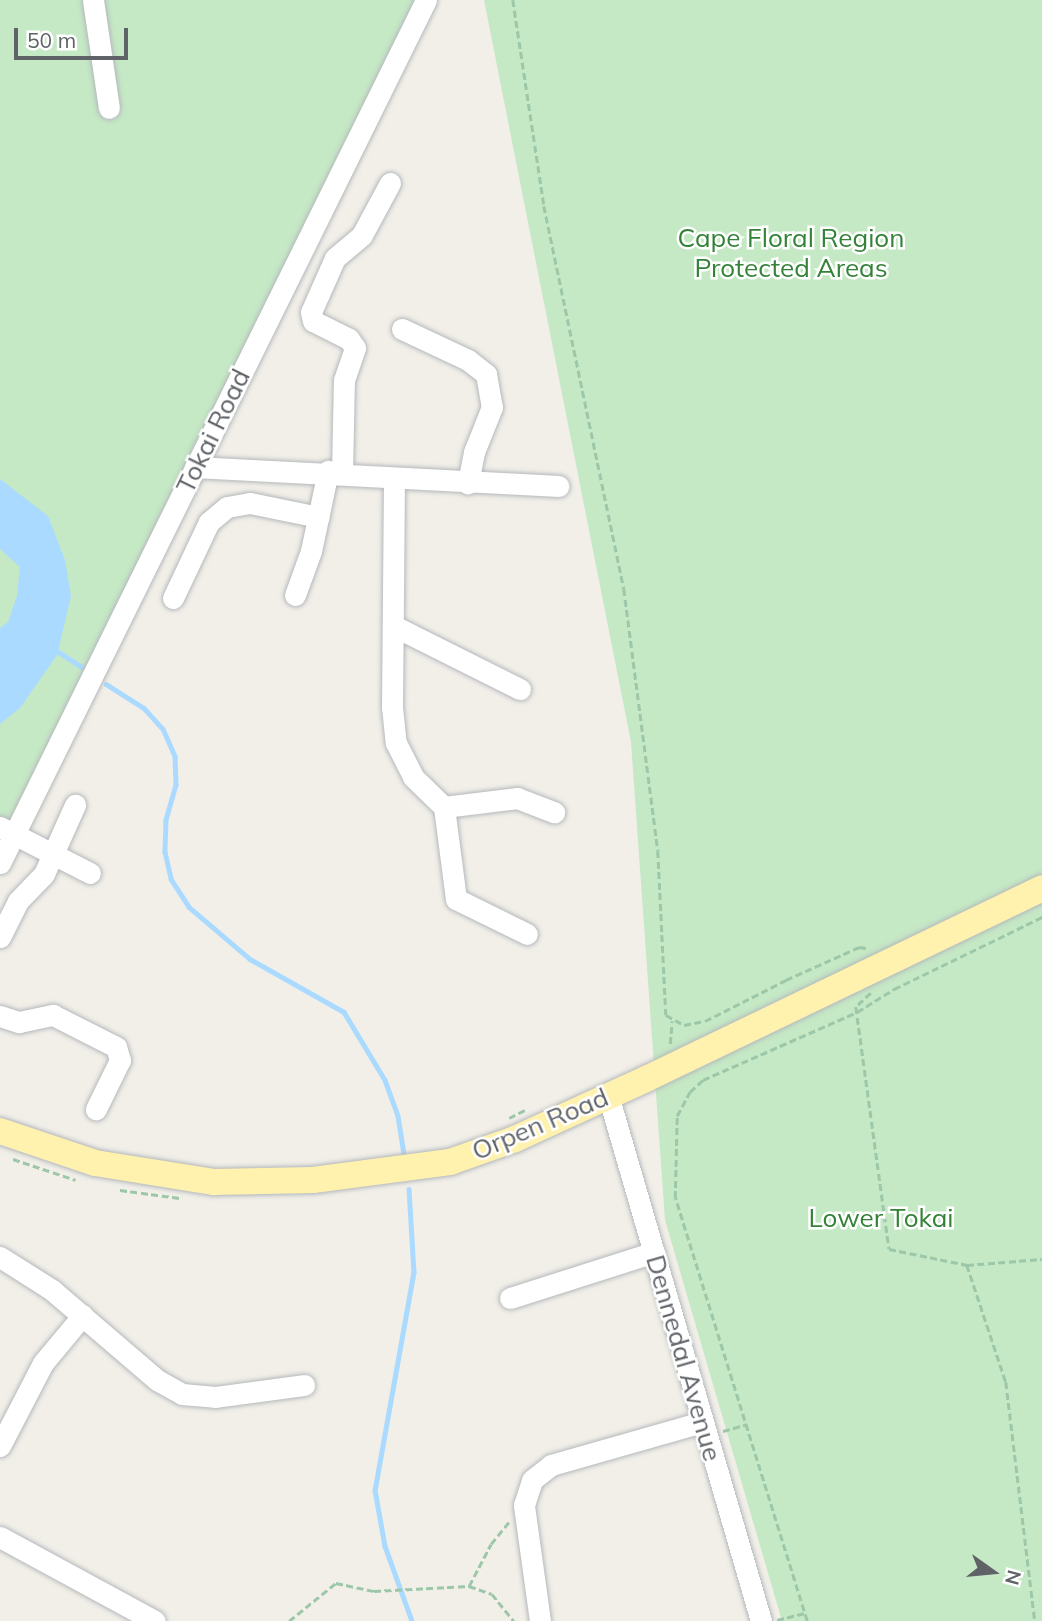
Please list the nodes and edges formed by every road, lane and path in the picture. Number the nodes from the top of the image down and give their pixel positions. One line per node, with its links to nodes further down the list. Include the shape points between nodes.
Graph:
1 (93, 0): 4 (street)
2 (426, 0): 7 (street, Tokai Road)
3 (513, 0): 32 (path, via 544,206 624,589 658,851 666,1015)
4 (108, 108)
5 (390, 183): 8 (street, via 362,235 335,258 311,312 313,321 349,339 355,348 344,380)
6 (402, 329): 10 (street, via 486,373 492,407 474,452)
7 (195, 467): 8 (street); 20 (street, Tokai Road)
8 (335, 472): 9 (street); 12 (street)
9 (394, 478): 10 (street); 15 (street)
10 (468, 483): 11 (street)
11 (559, 486)
12 (319, 517): 13 (street); 14 (street, via 250,503 227,507 209,522)
13 (295, 595)
14 (173, 598)
15 (394, 626): 16 (street); 18 (street, via 396,743 414,777)
16 (520, 689)
17 (75, 805): 21 (street)
18 (444, 807): 19 (street, via 517,798); 26 (street, via 456,899)
19 (554, 812)
20 (7, 830): 21 (street); 22 (street, Tokai Road)
21 (51, 853): 23 (street); 27 (street, via 44,874 18,901)
22 (0, 863)
23 (90, 873)
24 (1042, 888): 34 (main road, Orpen Road)
25 (1042, 917): 30 (path, via 894,989)
26 (527, 934)
27 (0, 937)
28 (870, 954): 32 (path, via 859,947 705,1021 684,1025)
29 (871, 990): 30 (path, via 870,998 857,1005)
30 (857, 1012): 40 (path, via 889,1249); 44 (path, via 703,1080 690,1092 677,1116 675,1198)
31 (0, 1016): 35 (street, via 19,1023 53,1015 116,1047 120,1060)
32 (672, 1021): 33 (path)
33 (670, 1044)
34 (608, 1095): 36 (main road, Orpen Road, via 515,1139 450,1161 313,1180 177,1178 69,1156); 37 (street, Dennedal Avenue)
35 (96, 1109)
36 (0, 1131)
37 (654, 1252): 41 (street); 45 (street, Dennedal Avenue)
38 (0, 1257): 42 (street)
39 (1042, 1259): 40 (path)
40 (967, 1265): 58 (path, via 1006,1382)
41 (510, 1297)
42 (83, 1315): 43 (street, via 157,1380 182,1394 215,1397); 46 (street, via 43,1363)
43 (304, 1385)
44 (747, 1424): 45 (path); 50 (path)
45 (704, 1429): 47 (street, via 551,1465 532,1479); 55 (street, Dennedal Avenue)
46 (0, 1446)
47 (524, 1505): 49 (path, via 491,1544); 54 (street)
48 (0, 1537): 51 (street)
49 (469, 1586): 52 (path, via 374,1591 336,1583); 53 (path, via 492,1594)
50 (805, 1613): 56 (path); 57 (path)
51 (155, 1621)
52 (289, 1621)
53 (514, 1621)
54 (540, 1621)
55 (761, 1621)
56 (774, 1621)
57 (807, 1621)
58 (1035, 1621)

